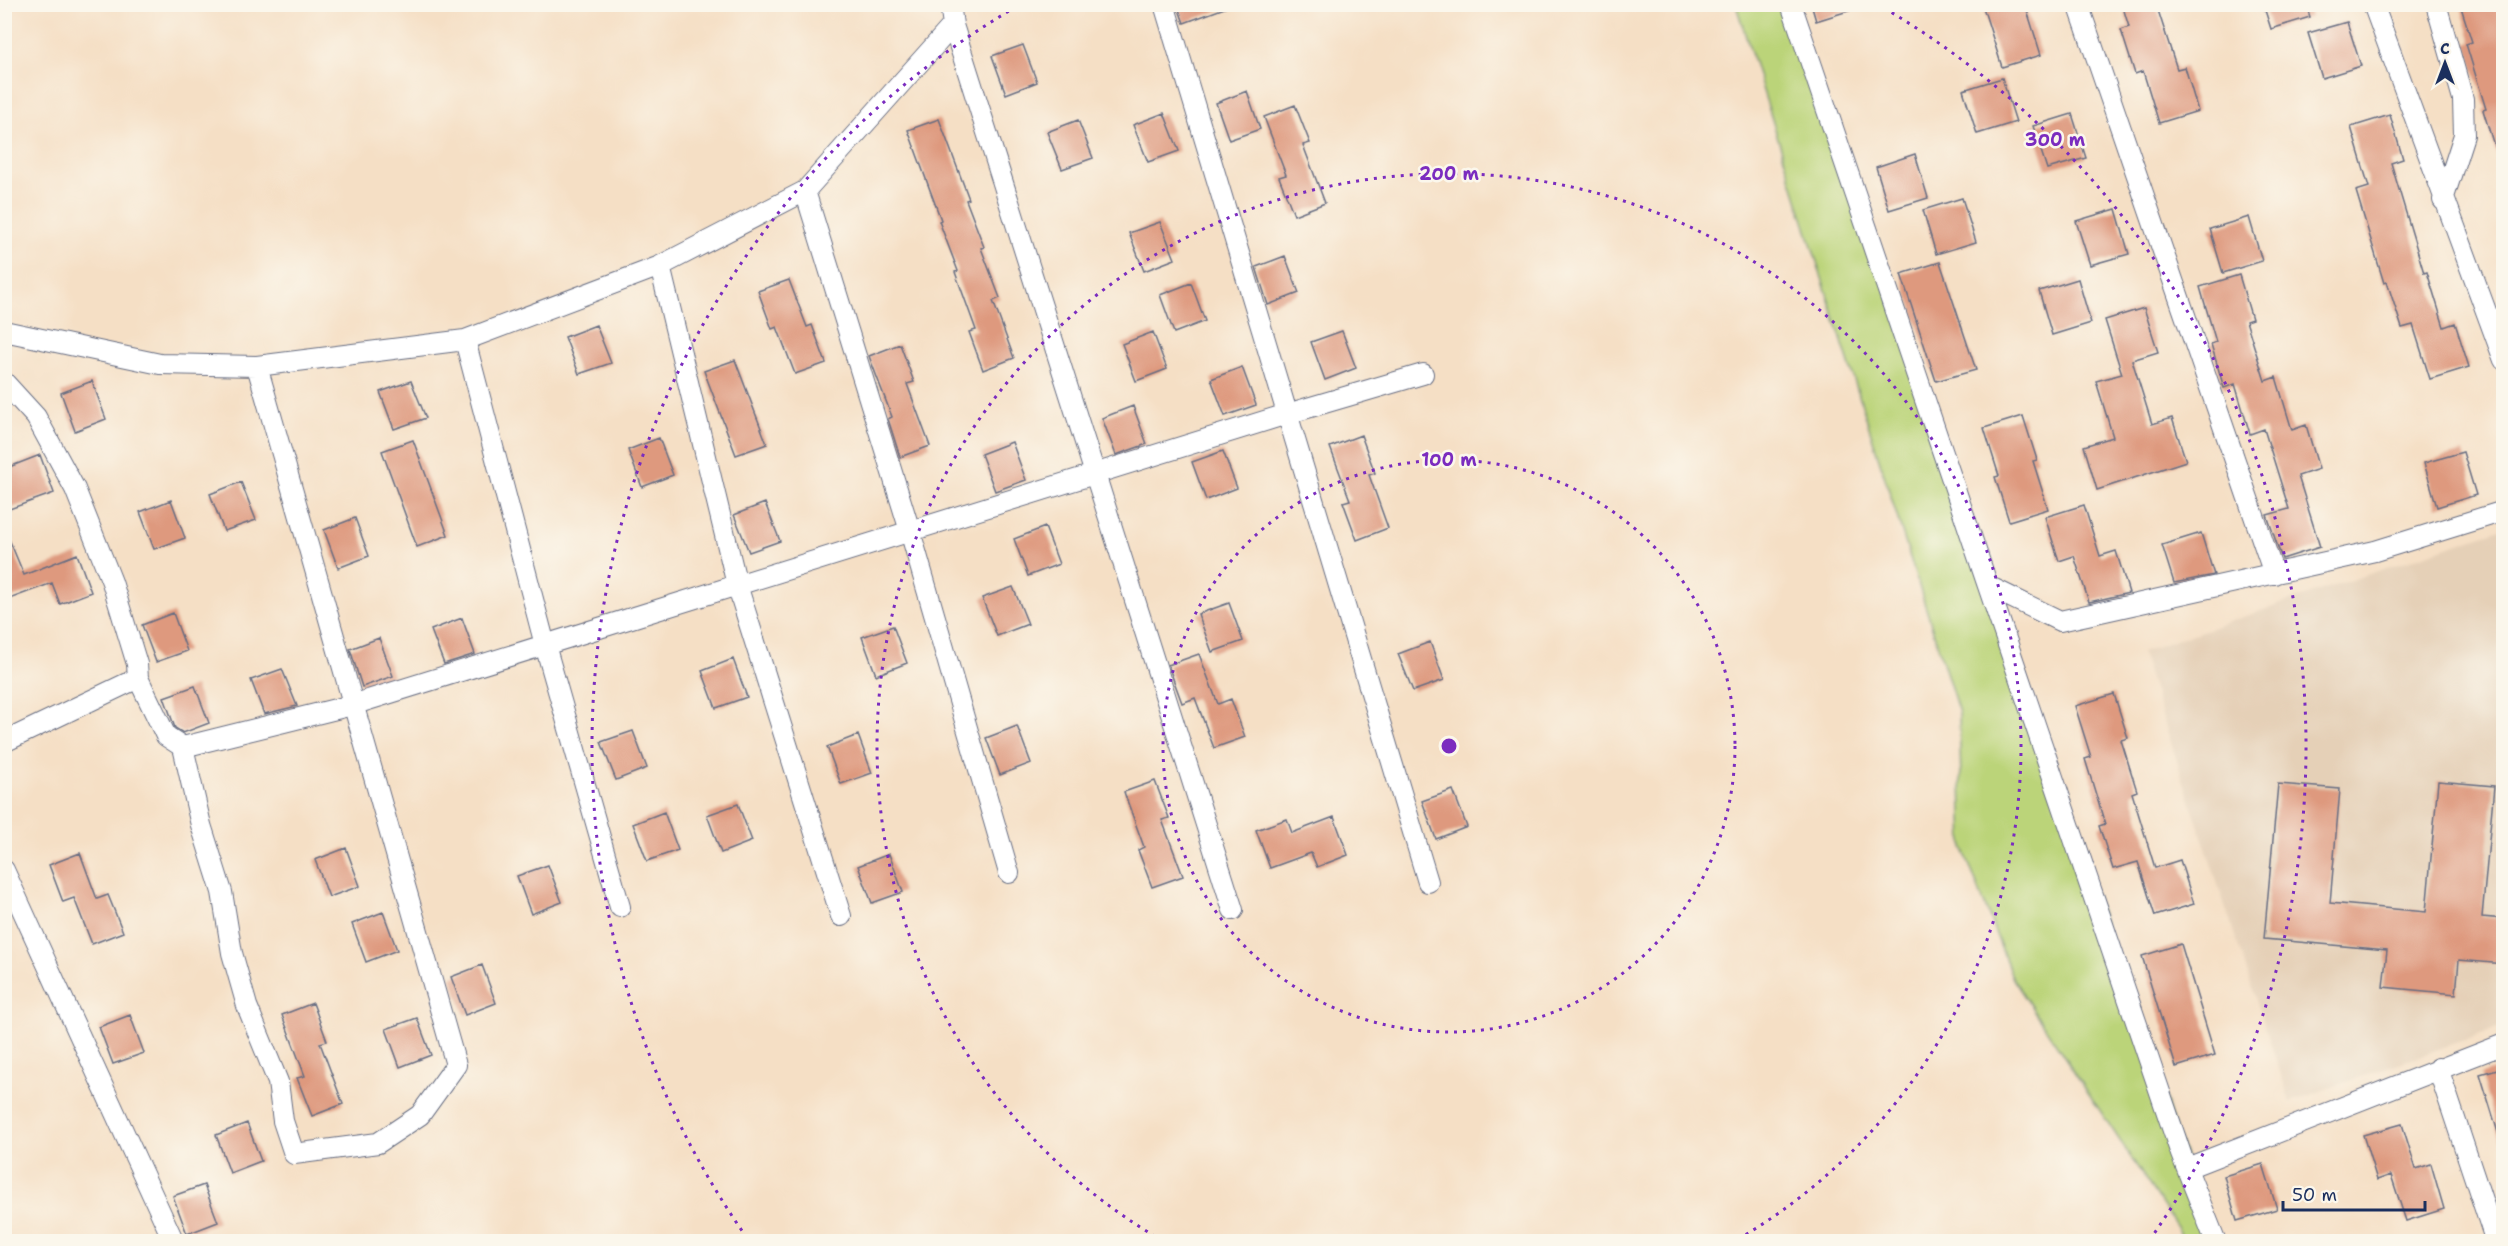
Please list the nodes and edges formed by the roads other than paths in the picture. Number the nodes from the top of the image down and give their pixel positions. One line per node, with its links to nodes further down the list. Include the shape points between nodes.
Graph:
1 (950, 4): 7 (street)
2 (1164, 4): 17 (street)
3 (1791, 4): 23 (street)
4 (2078, 4): 21 (street)
5 (2373, 4): 9 (street)
6 (2436, 4): 9 (street, via 2463,99 2464,135)
7 (953, 25): 8 (street); 18 (street)
8 (805, 191): 10 (street); 20 (street)
9 (2443, 200): 13 (street)
10 (660, 266): 12 (street); 22 (street)
11 (4, 331): 14 (street, via 160,364)
12 (465, 340): 14 (street); 24 (street)
13 (2504, 360)
14 (257, 366): 26 (street)
15 (1423, 374): 17 (street)
16 (4, 382): 25 (street, via 36,417 75,489 112,582)
17 (1287, 414): 18 (street); 31 (street)
18 (1094, 474): 20 (street); 33 (street)
19 (2504, 511): 21 (street, via 2375,551)
20 (910, 531): 22 (street); 30 (street)
21 (2274, 574): 23 (street, via 2060,621)
22 (737, 585): 24 (street); 34 (street)
23 (1988, 586): 37 (street)
24 (545, 645): 26 (street); 32 (street)
25 (138, 678): 27 (street); 28 (street, via 166,736)
26 (352, 705): 28 (street); 28 (street, via 456,1065 420,1115 378,1143 294,1154 283,1120 278,1082 232,953 222,892)
27 (4, 742)
28 (183, 747)
29 (4, 870): 38 (street)
30 (1009, 873)
31 (1428, 882)
32 (620, 907)
33 (1233, 910)
34 (841, 916)
35 (2504, 1044): 36 (street)
36 (2438, 1068): 37 (street); 40 (street)
37 (2187, 1168): 39 (street)
38 (174, 1242)
39 (2216, 1242)
40 (2496, 1242)

